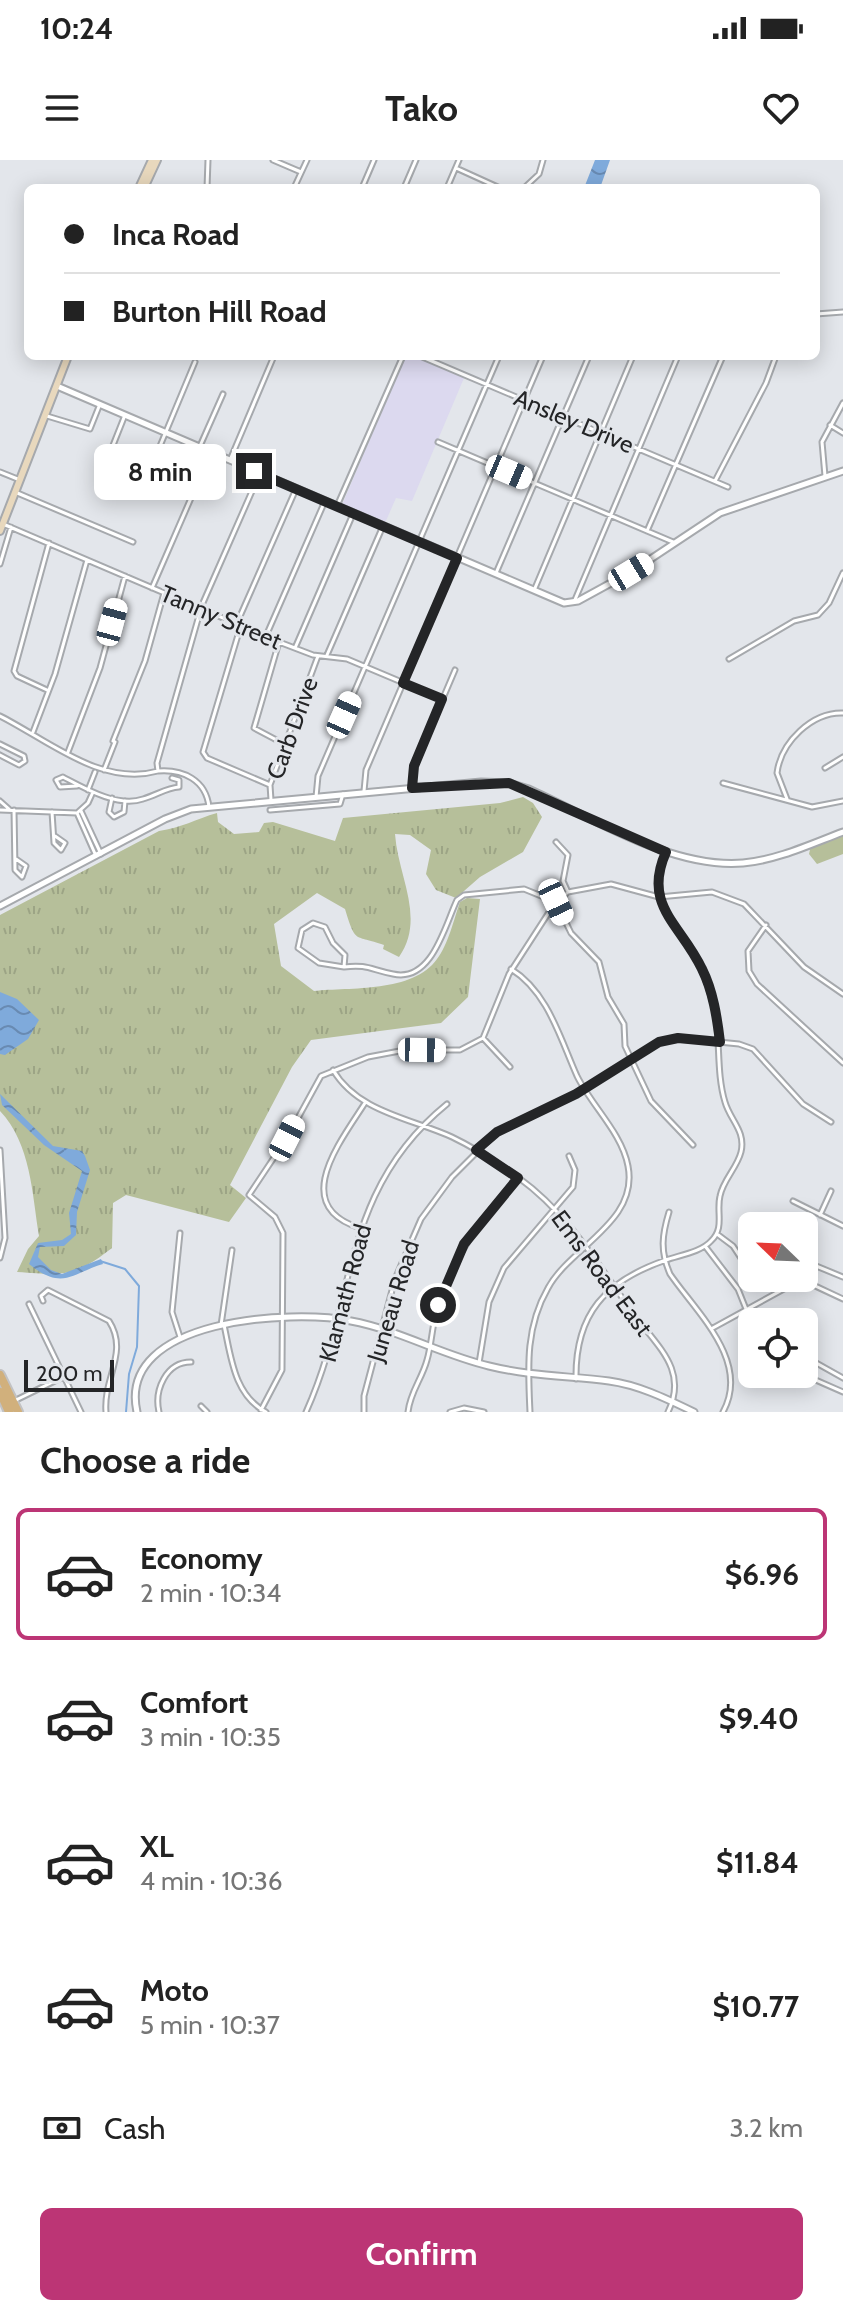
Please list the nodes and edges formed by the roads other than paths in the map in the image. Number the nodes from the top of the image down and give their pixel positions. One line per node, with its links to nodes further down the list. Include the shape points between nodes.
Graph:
1 (208, 160): 12 (street)
2 (273, 160): 10 (street)
3 (307, 160): 10 (street)
4 (374, 160): 14 (street)
5 (416, 160): 15 (street)
6 (459, 160): 9 (street)
7 (543, 160): 18 (street)
8 (154, 162): 11 (main road)
9 (456, 168): 16 (street); 17 (street)
10 (301, 172): 13 (street)
11 (143, 184)
12 (207, 184)
13 (296, 184)
14 (364, 184)
15 (406, 184)
16 (449, 184)
17 (488, 184)
18 (529, 184)
19 (843, 312): 20 (street)
20 (820, 314)
21 (66, 360): 33 (main road)
22 (272, 360): 53 (street)
23 (401, 360): 68 (street)
24 (429, 360): 34 (street, Ansley Drive)
25 (497, 360): 34 (street)
26 (541, 360): 38 (street)
27 (587, 360): 43 (street)
28 (631, 360): 46 (street)
29 (676, 360): 50 (street)
30 (721, 360): 54 (street)
31 (775, 360): 61 (street)
32 (195, 362): 45 (street)
33 (60, 376): 35 (main road); 36 (main road)
34 (487, 385): 38 (street, Ansley Drive); 51 (street)
35 (57, 386): 36 (street); 41 (main road)
36 (65, 389): 40 (street)
37 (223, 394): 49 (street)
38 (525, 399): 43 (street, Ansley Drive); 55 (street)
39 (843, 403): 44 (street)
40 (100, 404): 41 (street, via 90,429); 42 (street)
41 (45, 415): 60 (main road)
42 (125, 415): 45 (street); 45 (street, via 104,468 110,476 134,486 142,482)
43 (564, 416): 46 (street, Ansley Drive); 62 (street)
44 (830, 425): 47 (street); 59 (street, via 821,450)
45 (165, 432): 49 (street)
46 (601, 432): 50 (street, Ansley Drive); 66 (street)
47 (843, 433)
48 (438, 442): 51 (street)
49 (200, 447): 52 (street)
50 (639, 448): 54 (street, Ansley Drive); 71 (street)
51 (459, 451): 55 (street); 76 (street)
52 (211, 452): 53 (street); 85 (street)
53 (230, 460): 58 (street)
54 (677, 465): 61 (street, Ansley Drive); 74 (street)
55 (496, 467): 62 (street); 79 (street)
56 (843, 471): 59 (street)
57 (0, 472): 60 (street)
58 (260, 473): 64 (street); 89 (street)
59 (826, 477): 78 (street, via 720,513)
60 (20, 480): 65 (main road)
61 (715, 481): 63 (street, Ansley Drive)
62 (535, 483): 66 (street); 83 (street)
63 (728, 487)
64 (296, 489): 67 (street); 90 (street)
65 (15, 492): 69 (main road); 75 (street)
66 (573, 500): 71 (street); 86 (street)
67 (325, 501): 68 (street); 91 (street)
68 (337, 506): 70 (street)
69 (3, 514): 73 (main road)
70 (353, 514): 72 (street); 93 (street)
71 (610, 516): 74 (street); 88 (street)
72 (383, 526): 76 (street); 95 (street, Carb Drive)
73 (5, 527): 77 (street, Tanny Street); 81 (street)
74 (647, 531): 78 (street)
75 (133, 542)
76 (420, 542): 79 (street); 97 (street)
77 (49, 543): 80 (street, Tanny Street); 100 (street, via 14,671)
78 (673, 543): 88 (street)
79 (457, 558): 83 (street); 99 (street)
80 (87, 560): 84 (street, Tanny Street); 100 (street)
81 (0, 564)
82 (843, 573): 96 (street, via 818,615 794,621)
83 (495, 575): 86 (street)
84 (125, 576): 85 (street, Tanny Street); 107 (street, via 100,668)
85 (152, 588): 87 (street, Tanny Street)
86 (533, 591): 88 (street)
87 (164, 593): 89 (street, Tanny Street); 111 (street)
88 (574, 602)
89 (202, 609): 90 (street, Tanny Street); 112 (street)
90 (239, 624): 91 (street, Tanny Street); 117 (street, via 203,752)
91 (266, 636): 92 (street, Tanny Street)
92 (279, 642): 93 (street, Tanny Street); 105 (street, via 254,728)
93 (295, 648): 94 (street, Tanny Street)
94 (318, 656): 95 (street, Tanny Street); 105 (street, Carb Drive)
95 (327, 656): 97 (street, Tanny Street)
96 (729, 659)
97 (366, 666): 99 (street, Tanny Street); 124 (street, via 318,776)
98 (455, 670): 101 (street)
99 (403, 683): 101 (street, Tanny Street); 122 (street, via 363,777)
100 (49, 691): 104 (street)
101 (442, 699): 120 (street, via 414,766)
102 (843, 713): 126 (street, via 818,717 786,747 777,773)
103 (0, 716): 104 (street)
104 (33, 732): 107 (street)
105 (286, 745): 117 (street, Carb Drive)
106 (1, 746): 108 (street, via 25,761 19,765)
107 (68, 752): 111 (street)
108 (0, 755)
109 (843, 757): 110 (street)
110 (825, 768)
111 (104, 770): 112 (street, via 136,775)
112 (158, 771): 113 (street)
113 (174, 771): 115 (street); 131 (street, via 201,785)
114 (95, 772): 121 (street)
115 (172, 778): 119 (street); 119 (street, via 180,786)
116 (723, 783): 126 (street)
117 (270, 785): 129 (street, Carb Drive)
118 (77, 786): 118 (street, via 61,776 56,780 60,787); 121 (street)
119 (169, 786): 128 (street, via 139,801)
120 (412, 788): 122 (street); 140 (street, via 509,783)
121 (90, 791): 125 (street); 136 (street)
122 (364, 792): 123 (street)
123 (343, 794): 124 (street); 134 (street, via 340,804)
124 (316, 797): 129 (street)
125 (112, 798): 128 (street); 128 (street, via 109,812 114,817 124,812)
126 (787, 799): 130 (street, via 812,807)
127 (0, 801): 133 (street)
128 (125, 801)
129 (271, 801): 131 (street)
130 (843, 801)
131 (209, 807): 141 (street, via 169,817)
132 (0, 810): 133 (street)
133 (12, 810): 135 (street); 142 (street)
134 (270, 810)
135 (52, 812): 136 (street); 138 (street)
136 (79, 812): 141 (street)
137 (843, 832): 140 (street, via 745,863 711,863)
138 (55, 836)
139 (556, 842): 143 (street, via 569,858 563,881)
140 (666, 852): 144 (street, via 658,870)
141 (98, 855): 146 (street)
142 (16, 859)
143 (568, 892): 144 (street, via 611,884); 145 (street)
144 (659, 897): 147 (street, via 718,893 744,904); 152 (street, via 703,970)
145 (556, 902): 148 (street, via 524,889 464,895 457,900 436,951 414,970 394,975 366,964); 149 (street); 153 (street, via 571,933 599,962 608,997 624,1024)
146 (0, 906)
147 (766, 925): 150 (street, via 804,967); 154 (street, via 748,951 752,977)
148 (344, 967): 148 (street, via 326,966 301,952 297,943 302,930 313,923 325,927 345,955)
149 (511, 969): 151 (street); 157 (street, via 545,1005)
150 (843, 994)
151 (483, 1038): 155 (street); 156 (street, via 460,1050 405,1050)
152 (720, 1042): 153 (street, Juneau Road, via 669,1039); 160 (street, Juneau Road, via 758,1053 803,1104); 175 (street, via 724,1100 742,1146 719,1196)
153 (631, 1058): 157 (street, Juneau Road); 162 (street, via 651,1101)
154 (843, 1063)
155 (510, 1067)
156 (333, 1070): 158 (street, Ems Road East, via 346,1090); 191 (street, via 318,1080 249,1195 283,1229)
157 (585, 1089): 164 (street, Juneau Road, via 497,1132); 176 (street, via 629,1168 610,1223)
158 (365, 1103): 161 (street, Ems Road East); 173 (street, via 323,1185 332,1214)
159 (447, 1104): 161 (street, Klamath Road)
160 (831, 1122)
161 (421, 1125): 164 (street, Ems Road East); 173 (street, Klamath Road, via 393,1161)
162 (693, 1145)
163 (0, 1150): 180 (street, via 5,1238)
164 (476, 1150): 166 (street, Ems Road East); 194 (street, Juneau Road, via 421,1219 395,1279)
165 (569, 1156): 169 (street, via 575,1182)
166 (518, 1178): 169 (street, Ems Road East); 197 (street, via 458,1253)
167 (831, 1191): 171 (street)
168 (793, 1201): 171 (street)
169 (556, 1209): 176 (street, Ems Road East); 199 (street, via 513,1255 497,1283)
170 (669, 1212): 181 (street, via 662,1240)
171 (820, 1215): 172 (street)
172 (843, 1226)
173 (360, 1228): 192 (street, Klamath Road)
174 (180, 1233): 196 (street, via 172,1300)
175 (717, 1234): 177 (street); 179 (street)
176 (587, 1246): 184 (street, Ems Road East); 201 (street, via 557,1274 542,1299 529,1340)
177 (705, 1246): 181 (street); 188 (street)
178 (232, 1250): 193 (street)
179 (738, 1253)
180 (0, 1258)
181 (664, 1260): 184 (street); 195 (street)
182 (818, 1267): 183 (street)
183 (843, 1277)
184 (615, 1288): 205 (street, via 584,1322 576,1345); 209 (street, Ems Road East, via 670,1363 676,1383)
185 (843, 1299): 189 (street, via 801,1282)
186 (43, 1301): 215 (street, via 48,1290 59,1293 113,1328 117,1362 108,1375)
187 (29, 1304): 203 (street)
188 (746, 1308)
189 (751, 1308)
190 (738, 1315): 195 (street)
191 (282, 1317): 192 (street); 193 (street); 212 (street, via 282,1370)
192 (336, 1318): 194 (street); 219 (street, Klamath Road)
193 (223, 1326): 196 (street); 212 (street, via 242,1390)
194 (383, 1329): 197 (street); 220 (street, Juneau Road)
195 (711, 1329): 227 (street, via 729,1374 730,1397)
196 (180, 1337): 216 (street, via 142,1374)
197 (430, 1345): 199 (street); 221 (street)
198 (191, 1362): 217 (street, via 179,1365 161,1383)
199 (479, 1363): 201 (street)
200 (818, 1364): 204 (street)
201 (528, 1374): 205 (street); 224 (street)
202 (0, 1375): 210 (main road)
203 (64, 1377): 210 (street); 214 (street)
204 (843, 1378)
205 (576, 1379): 209 (street, via 619,1383)
206 (818, 1381): 208 (street)
207 (0, 1392): 210 (main road)
208 (843, 1392)
209 (673, 1402): 225 (street); 226 (street)
210 (9, 1406): 213 (main road)
211 (201, 1406): 218 (street)
212 (263, 1411)
213 (18, 1412)
214 (81, 1412)
215 (106, 1412)
216 (137, 1412)
217 (159, 1412)
218 (207, 1412)
219 (306, 1412)
220 (364, 1412)
221 (408, 1412)
222 (450, 1412): 223 (street)
223 (484, 1412)
224 (530, 1412)
225 (668, 1412)
226 (694, 1412)
227 (723, 1412)

